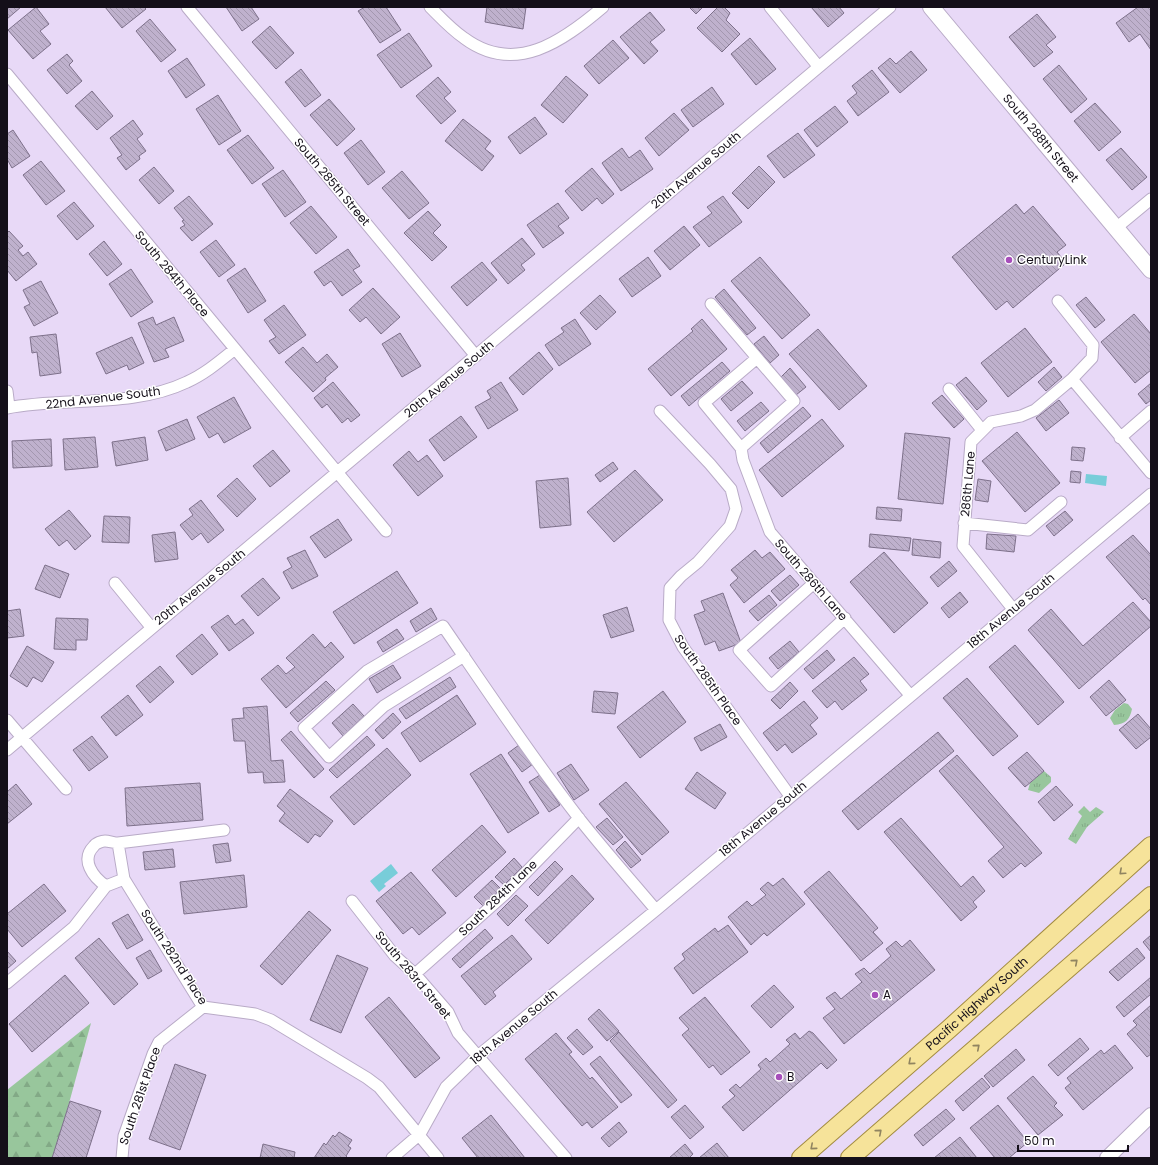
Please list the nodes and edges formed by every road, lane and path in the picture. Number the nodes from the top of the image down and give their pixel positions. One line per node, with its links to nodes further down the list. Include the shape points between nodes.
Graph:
1 (187, 7): 15 (street, South 285th Street)
2 (430, 7): 3 (street, via 465,39 492,53 505,55 530,52 562,39)
3 (603, 7)
4 (770, 7): 7 (street)
5 (890, 7): 7 (street, 20th Avenue South)
6 (931, 7): 10 (main road, South 288th Street)
7 (818, 66): 15 (street, 20th Avenue South)
8 (7, 74): 14 (street, South 284th Place)
9 (1151, 199): 10 (street)
10 (1116, 228): 11 (main road, South 288th Street)
11 (1151, 270)
12 (1058, 301): 17 (street, 286th Lane, via 1093,345 1092,358)
13 (711, 304): 16 (street)
14 (235, 349): 20 (street, 22nd Avenue South, via 199,376 166,390 129,397); 26 (street, South 284th Place)
15 (476, 356): 26 (street, 20th Avenue South)
16 (757, 358): 25 (street, via 794,401); 25 (street, South 286th Lane, via 704,404)
17 (1072, 380): 23 (street, 286th Lane, via 1035,410 1021,416 991,422); 24 (street)
18 (949, 388): 23 (street)
19 (7, 390): 20 (street)
20 (8, 408)
21 (660, 411): 43 (street, South 285th Place, via 731,489 736,509 730,526 698,562 670,588 669,620 682,647)
22 (1151, 411): 24 (street)
23 (982, 430): 30 (street, 286th Lane, via 971,442)
24 (1120, 438): 27 (street)
25 (741, 448): 33 (street, South 286th Lane, via 743,460 770,532)
26 (339, 473): 31 (street, South 284th Place); 36 (street, 20th Avenue South)
27 (1151, 473)
28 (1151, 494): 34 (street, 18th Avenue South)
29 (1061, 502): 30 (street, via 1028,530)
30 (964, 523): 34 (street, 286th Lane, via 963,546)
31 (386, 531)
32 (115, 583): 36 (street)
33 (814, 583): 35 (street, South 286th Lane); 35 (street, via 739,650 770,686)
34 (1013, 609): 38 (street, 18th Avenue South)
35 (844, 618): 38 (street, South 286th Lane)
36 (151, 627): 40 (street, 20th Avenue South)
37 (464, 656): 37 (street, via 443,626 367,671 304,728 329,757 384,706); 44 (street)
38 (910, 695): 43 (street, 18th Avenue South)
39 (7, 720): 40 (street)
40 (22, 738): 41 (street, 20th Avenue South); 42 (street)
41 (7, 750)
42 (66, 789)
43 (790, 796): 52 (street, 18th Avenue South)
44 (579, 818): 52 (street); 53 (street, South 284th Lane, via 504,895)
45 (224, 830): 46 (street)
46 (118, 843): 48 (street, South 282nd Place); 49 (street, via 105,841 96,844 90,850 87,859 93,874)
47 (1151, 846): 63 (main road, Pacific Highway South, one-way to 63, via 949,1029)
48 (124, 879): 49 (street); 55 (street, South 282nd Place)
49 (106, 886): 54 (street, via 74,927)
50 (1151, 896): 64 (main road, one-way to 50)
51 (352, 901): 53 (street, South 283rd Street, via 395,956)
52 (656, 910): 56 (street, 18th Avenue South)
53 (415, 974): 56 (street, South 283rd Street, via 448,1012 458,1033)
54 (7, 983)
55 (203, 1007): 58 (street, South 282nd Place, via 255,1014 280,1024 379,1087); 59 (street, South 281st Place, via 159,1042 124,1136)
56 (479, 1056): 58 (street, 18th Avenue South, via 446,1087); 62 (street, South 283rd Street)
57 (1151, 1114): 65 (street)
58 (420, 1134): 60 (street, 18th Avenue South); 61 (street, South 282nd Place)
59 (122, 1158)
60 (392, 1158)
61 (438, 1158)
62 (566, 1158)
63 (801, 1158)
64 (850, 1158)
65 (1108, 1158)

